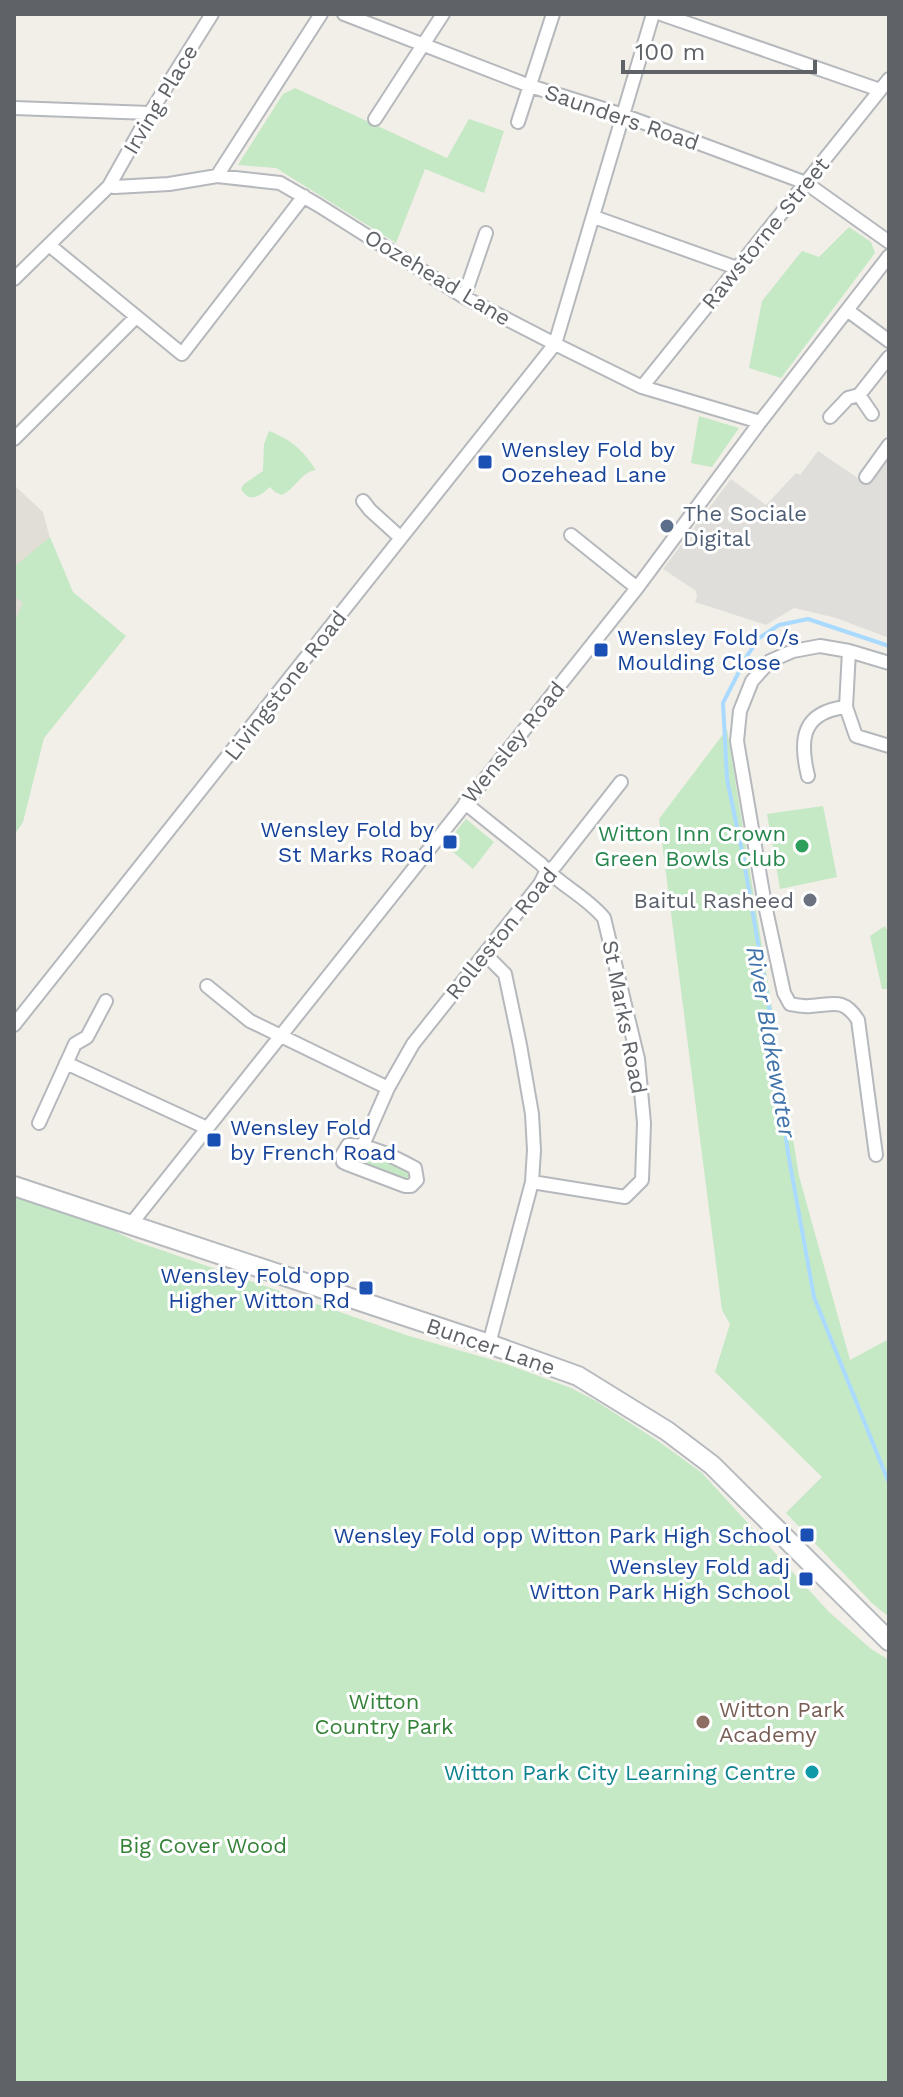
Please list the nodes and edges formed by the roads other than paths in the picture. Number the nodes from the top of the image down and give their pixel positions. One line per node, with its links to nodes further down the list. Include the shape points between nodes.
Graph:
1 (212, 14): 13 (street, Irving Place)
2 (321, 14): 17 (street)
3 (344, 14): 8 (street, Saunders Road)
4 (443, 14): 8 (street)
5 (553, 14): 10 (street)
6 (653, 14): 14 (street)
7 (661, 14): 11 (street)
8 (424, 44): 10 (street, Saunders Road); 15 (street)
9 (889, 79): 11 (street, Rawstorne Street)
10 (530, 86): 14 (street, Saunders Road); 16 (street)
11 (880, 90): 18 (street, Rawstorne Street)
12 (14, 108): 13 (street)
13 (150, 113): 19 (street, Irving Place)
14 (623, 115): 18 (street, Saunders Road); 21 (street)
15 (375, 119)
16 (518, 122)
17 (217, 176): 19 (street, Oozehead Lane); 20 (street, Oozehead Lane, via 280,183)
18 (806, 183): 23 (street, Saunders Road); 26 (street, Rawstorne Street)
19 (109, 186): 24 (street, Irving Place)
20 (304, 196): 28 (street, Oozehead Lane); 30 (street, via 182,354)
21 (594, 217): 26 (street); 32 (street)
22 (486, 233): 28 (street)
23 (889, 242)
24 (49, 245): 27 (street, Irving Place); 30 (street)
25 (889, 256): 29 (street, Wensley Road)
26 (737, 268): 34 (street, Rawstorne Street)
27 (14, 279)
28 (464, 297): 32 (street, Oozehead Lane)
29 (847, 310): 31 (street); 38 (street, Wensley Road)
30 (136, 317): 39 (street)
31 (889, 341)
32 (555, 344): 34 (street, Oozehead Lane); 44 (street, Livingstone Road)
33 (889, 357): 35 (street)
34 (642, 387): 38 (street, Oozehead Lane)
35 (859, 395): 36 (street); 37 (street, via 848,398)
36 (872, 414)
37 (830, 417)
38 (760, 422): 45 (street, Wensley Road)
39 (14, 439)
40 (889, 445): 41 (street)
41 (866, 477)
42 (363, 501): 44 (street)
43 (571, 535): 45 (street)
44 (401, 538): 57 (street, Livingstone Road)
45 (637, 588): 52 (street, Wensley Road)
46 (849, 651): 47 (street); 48 (street); 64 (street, via 820,646 770,661 752,681 740,711 737,741 784,993 790,1004 833,1002 851,1010 858,1020)
47 (889, 663)
48 (846, 707): 49 (street, via 856,736); 50 (street, via 818,714 807,726 803,756)
49 (889, 746)
50 (808, 776)
51 (621, 782): 53 (street, Rolleston Road)
52 (465, 803): 53 (street, St Marks Road); 58 (street, Wensley Road)
53 (546, 872): 54 (street, Rolleston Road); 65 (street, St Marks Road, via 597,910 609,933 638,1059 642,1180 625,1197)
54 (485, 954): 60 (street, Rolleston Road, via 413,1044); 65 (street, via 505,974 520,1045 532,1114)
55 (207, 986): 58 (street, via 250,1021)
56 (106, 1001): 59 (street)
57 (14, 1025)
58 (281, 1037): 60 (street); 62 (street, Wensley Road)
59 (66, 1063): 61 (street); 62 (street)
60 (388, 1088): 63 (street, Rolleston Road)
61 (39, 1123)
62 (207, 1128): 67 (street, Wensley Road)
63 (363, 1145): 63 (street, Rolleston Road, via 415,1168 415,1184 405,1186 343,1162 348,1145)
64 (876, 1155)
65 (532, 1182): 68 (street)
66 (14, 1186): 67 (main road, Buncer Lane)
67 (131, 1224): 68 (main road, Buncer Lane)
68 (489, 1344): 69 (main road, Buncer Lane, via 578,1376 667,1431 712,1465)
69 (889, 1641)

